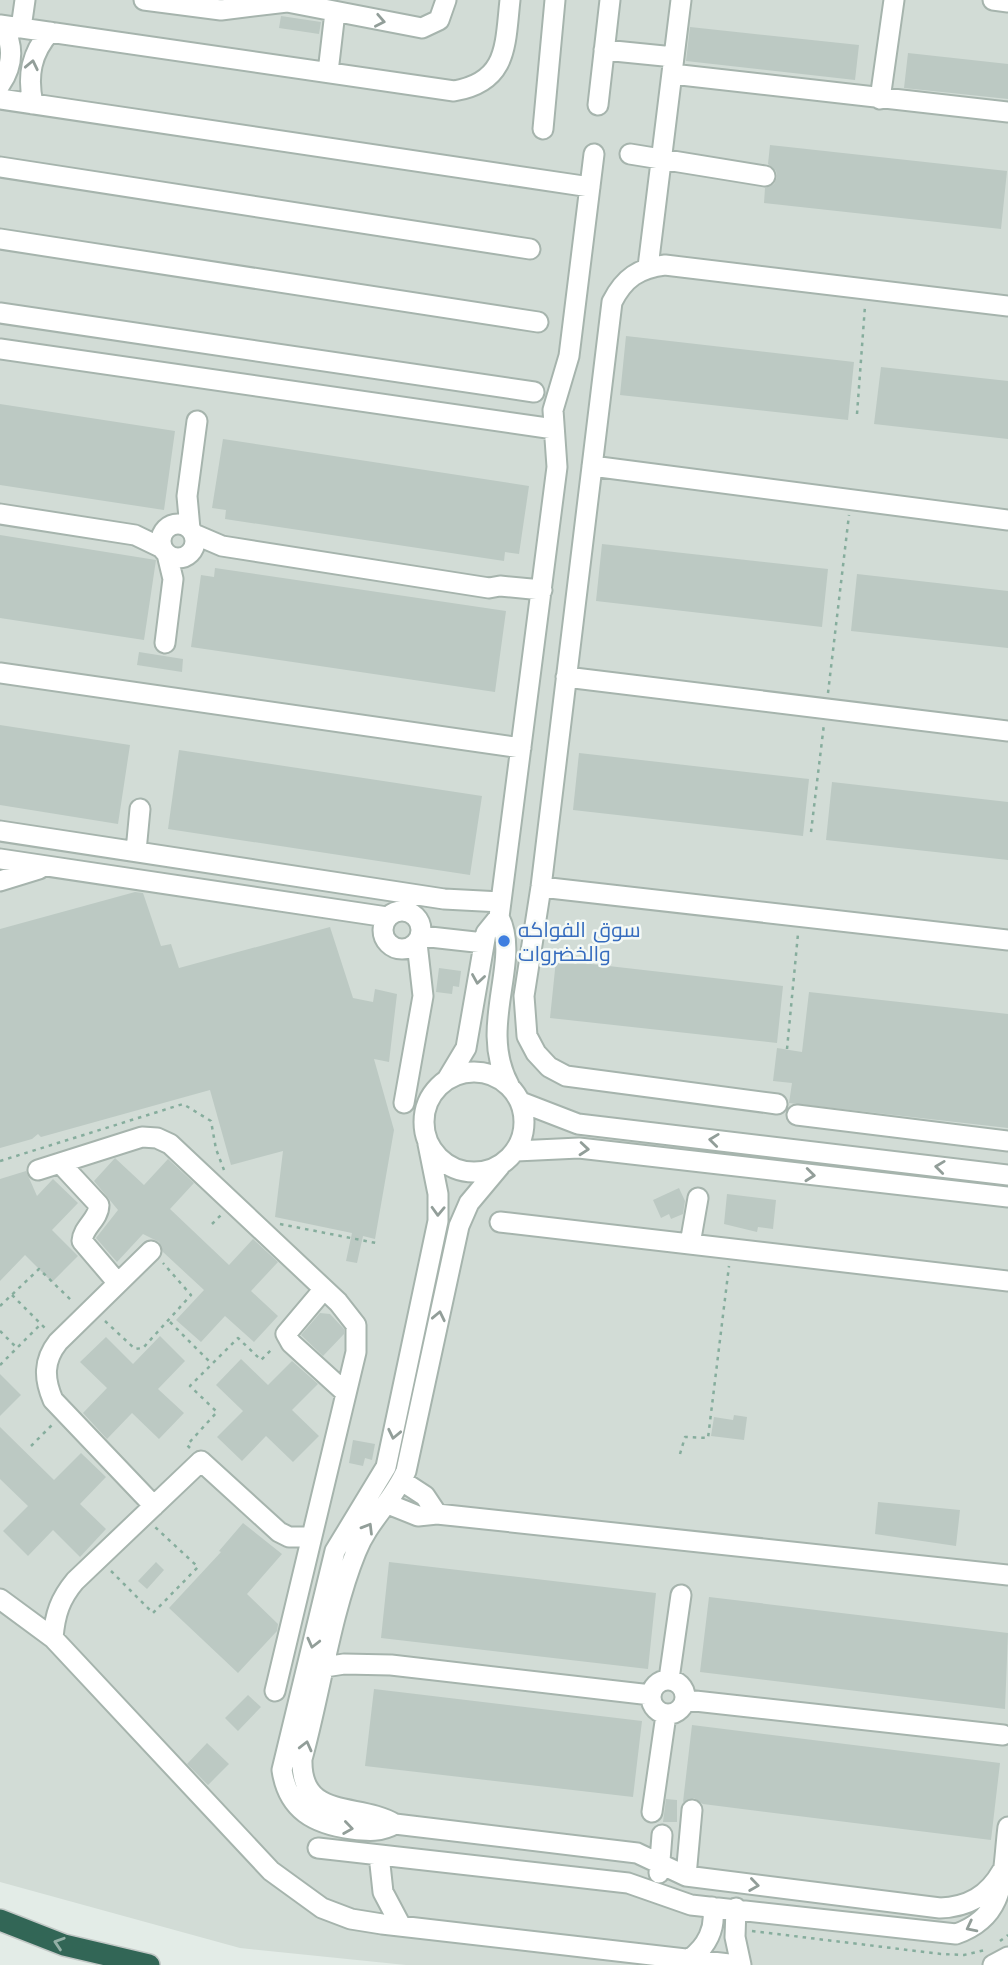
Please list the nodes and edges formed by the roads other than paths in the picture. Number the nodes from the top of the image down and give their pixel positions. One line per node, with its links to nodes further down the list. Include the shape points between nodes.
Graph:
1 (25, 0): 12 (lane)
2 (144, 0): 11 (lane, via 221,10 287,2)
3 (446, 0): 11 (lane, one-way to 3, via 422,28 439,20)
4 (510, 0): 16 (lane, via 504,53 485,80 470,88 454,91)
5 (555, 0): 23 (lane)
6 (610, 0): 14 (lane)
7 (681, 0): 15 (lane)
8 (894, 0): 19 (lane)
9 (993, 0): 10 (lane)
10 (1008, 2)
11 (335, 12): 16 (lane)
12 (8, 26): 13 (lane); 17 (lane, via 10,67)
13 (50, 32): 16 (lane); 20 (lane, one-way to 13, via 30,69)
14 (604, 50): 15 (lane); 21 (lane)
15 (673, 66): 19 (lane); 26 (lane)
16 (328, 72)
17 (0, 85)
18 (0, 99): 20 (lane)
19 (880, 99): 22 (lane)
20 (33, 104): 29 (lane)
21 (598, 105)
22 (1008, 112)
23 (542, 129)
24 (594, 154): 29 (lane)
25 (630, 154): 26 (lane)
26 (662, 159): 28 (lane); 32 (lane)
27 (0, 167): 31 (lane)
28 (765, 176)
29 (590, 187): 39 (lane, via 569,356 555,399)
30 (0, 239): 35 (lane)
31 (530, 249)
32 (648, 267): 33 (lane, via 665,265); 40 (lane, via 626,280 612,302)
33 (1008, 306)
34 (0, 313): 37 (lane)
35 (538, 322)
36 (0, 349): 39 (lane)
37 (534, 391)
38 (197, 421): 43 (lane)
39 (554, 429): 44 (lane, via 557,467)
40 (592, 466): 42 (lane); 47 (lane)
41 (0, 514): 43 (lane)
42 (1008, 520)
43 (178, 541): 44 (lane, via 489,588 498,594); 45 (lane)
44 (541, 596): 49 (lane)
45 (165, 643)
46 (0, 673): 49 (lane)
47 (566, 677): 48 (lane); 56 (lane)
48 (1008, 731)
49 (521, 748): 57 (lane)
50 (140, 809): 52 (lane)
51 (0, 831): 52 (lane)
52 (136, 851): 57 (lane)
53 (0, 859): 54 (lane)
54 (44, 867): 55 (lane); 58 (lane)
55 (0, 881)
56 (541, 887): 60 (lane); 66 (lane, via 524,1017 527,1036 549,1067 585,1081)
57 (500, 910): 61 (lane); 63 (lane, via 506,936 496,1051)
58 (387, 918): 59 (lane, via 400,910 415,914 422,928); 59 (lane, via 383,934 393,947 401,949)
59 (419, 940): 61 (lane); 64 (lane, via 423,996)
60 (1008, 940)
61 (484, 943): 62 (lane, one-way to 62, via 466,1048)
62 (448, 1078): 63 (lane, via 480,1071); 69 (lane, via 434,1090 425,1107 423,1126)
63 (509, 1085): 65 (lane)
64 (404, 1102)
65 (521, 1102): 70 (lane, via 525,1119); 74 (lane, one-way to 65, via 578,1124)
66 (777, 1104)
67 (797, 1115): 68 (lane)
68 (1008, 1141)
69 (428, 1144): 72 (lane, via 441,1161 459,1171 481,1172); 104 (lane, one-way to 104, via 438,1221 392,1446 377,1486 335,1551 282,1770 285,1788 306,1816 366,1830)
70 (516, 1151): 72 (lane); 75 (lane, one-way to 75, via 579,1148)
71 (60, 1163): 73 (lane); 81 (lane, via 99,1205 82,1241); 82 (lane, via 142,1136 170,1144)
72 (500, 1166): 84 (lane, one-way to 72, via 459,1226 469,1203)
73 (38, 1170)
74 (1008, 1175)
75 (1008, 1197)
76 (698, 1198): 78 (lane)
77 (500, 1222): 78 (lane)
78 (690, 1244): 80 (lane)
79 (150, 1251): 81 (lane)
80 (1008, 1281)
81 (117, 1282): 86 (lane, via 51,1351 46,1384 52,1400)
82 (324, 1289): 83 (lane, via 356,1325 358,1339); 83 (lane, via 286,1334)
83 (346, 1393): 88 (lane)
84 (402, 1481): 85 (lane); 87 (lane, via 425,1496)
85 (388, 1504): 87 (lane, via 418,1516); 93 (lane, one-way to 85, via 357,1549)
86 (149, 1511): 88 (lane, via 201,1461 279,1532); 92 (lane, via 62,1597 54,1616)
87 (437, 1514): 89 (lane)
88 (311, 1537): 97 (lane)
89 (1008, 1575)
90 (681, 1595): 96 (lane)
91 (0, 1599): 92 (lane)
92 (53, 1638): 116 (lane, via 271,1871 322,1908 351,1919)
93 (331, 1643): 94 (lane, via 356,1657); 95 (lane)
94 (391, 1664): 95 (lane); 98 (lane)
95 (325, 1667): 104 (lane, one-way to 95, via 375,1814 332,1807 305,1784 302,1759)
96 (669, 1679): 98 (lane, via 661,1681); 99 (lane, via 685,1690)
97 (275, 1691)
98 (651, 1695): 100 (lane, via 657,1711)
99 (686, 1700): 100 (lane, via 682,1708); 101 (lane)
100 (666, 1715): 103 (lane)
101 (1003, 1735)
102 (692, 1810): 111 (lane)
103 (652, 1812)
104 (395, 1824): 108 (lane); 109 (lane, via 637,1853)
105 (1008, 1827): 110 (lane)
106 (662, 1835): 109 (lane)
107 (318, 1848): 108 (lane)
108 (386, 1855): 112 (lane, via 628,1883); 116 (lane, via 383,1892)
109 (660, 1865): 111 (lane); 112 (lane)
110 (1002, 1871): 111 (lane, one-way to 110, via 940,1908 977,1899); 114 (lane, one-way to 114, via 1002,1886 991,1912 982,1922 956,1934)
111 (686, 1876)
112 (657, 1895): 113 (lane)
113 (712, 1907): 114 (lane); 118 (lane, via 710,1936)
114 (736, 1909): 120 (lane)
115 (0, 1920): 119 (highway, one-way to 115, via 74,1948)
116 (401, 1926): 118 (lane)
117 (1008, 1957): 121 (lane)
118 (690, 1959): 120 (lane)
119 (149, 1965)
120 (740, 1965)
121 (993, 1965)

